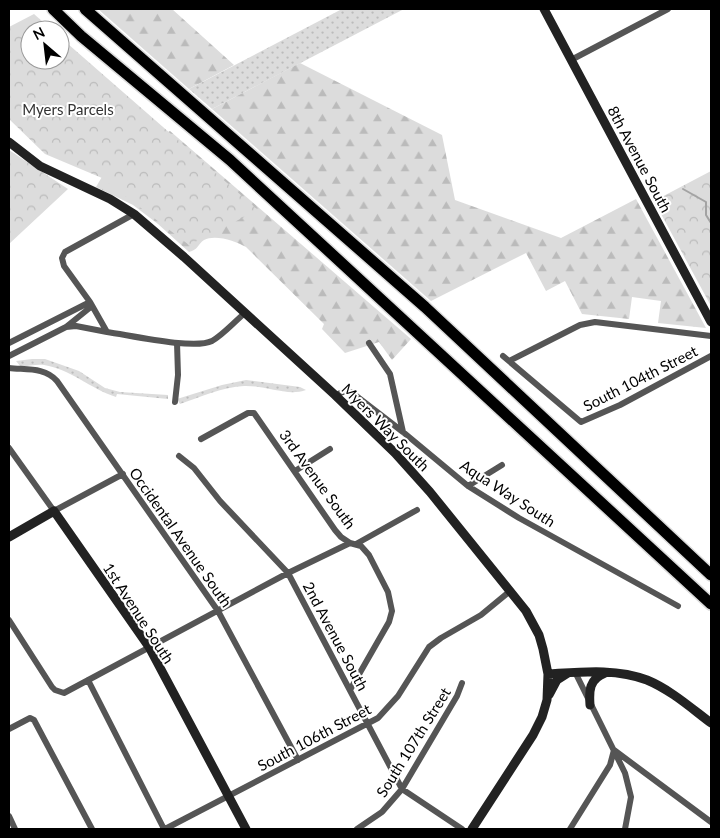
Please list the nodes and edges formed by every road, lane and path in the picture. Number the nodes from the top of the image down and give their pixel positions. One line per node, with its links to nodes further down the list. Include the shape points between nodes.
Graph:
1 (53, 9): 40 (highway, via 230,160)
2 (85, 9): 38 (highway, via 425,307)
3 (544, 9): 5 (street, 8th Avenue South)
4 (668, 9): 5 (street)
5 (571, 60): 10 (street, 8th Avenue South)
6 (9, 142): 7 (street, Myers Way South, via 40,166)
7 (134, 214): 8 (street, via 65,252 62,258 64,266); 9 (street, Myers Way South)
8 (91, 304): 11 (street); 12 (street); 15 (street)
9 (245, 313): 16 (street, via 212,340 202,344); 22 (street, Myers Way South)
10 (711, 322)
11 (66, 327): 12 (street); 17 (street)
12 (107, 332): 16 (street)
13 (711, 336): 20 (street, via 595,322 580,325)
14 (369, 342): 24 (street, via 390,374)
15 (9, 343)
16 (178, 343): 23 (street)
17 (9, 356)
18 (503, 356): 20 (street)
19 (711, 356): 20 (street, South 104th Street, via 620,405 580,422)
20 (509, 361)
21 (9, 368): 31 (street, Occidental Avenue South, via 39,370 53,376)
22 (335, 395): 24 (street, Aqua Way South, via 351,392); 39 (street, Myers Way South, via 413,472)
23 (175, 402)
24 (403, 432): 32 (street, Aqua Way South)
25 (201, 439): 30 (street, 3rd Avenue South, via 252,412)
26 (9, 448): 34 (street, 1st Avenue South)
27 (330, 449): 30 (street)
28 (179, 456): 37 (street, 2nd Avenue South, via 194,468 220,501)
29 (502, 465): 32 (street)
30 (295, 471): 36 (street, 3rd Avenue South, via 335,530)
31 (123, 474): 34 (street); 42 (street, Occidental Avenue South)
32 (468, 486): 41 (street, Aqua Way South)
33 (417, 510): 36 (street)
34 (54, 511): 35 (street); 44 (street, 1st Avenue South)
35 (9, 537)
36 (353, 543): 37 (street); 51 (street, 3rd Avenue South, via 369,555 388,592 392,611)
37 (288, 573): 42 (street); 51 (street, 2nd Avenue South)
38 (711, 575)
39 (510, 591): 45 (street, Myers Way South, via 531,618); 55 (street, South 106th Street, via 481,615 435,641 398,696)
40 (711, 604)
41 (678, 606)
42 (218, 611): 44 (street); 58 (street, Occidental Avenue South)
43 (9, 620): 49 (street, via 52,687 59,692 67,692)
44 (148, 647): 49 (street); 60 (street, 1st Avenue South)
45 (543, 649): 46 (street, via 552,665); 48 (street, Myers Way South)
46 (573, 672): 47 (street); 48 (street); 52 (street, via 557,680); 53 (street)
47 (609, 672): 53 (street, via 599,675 591,684); 54 (street, via 653,683)
48 (548, 674): 52 (street, Myers Way South)
49 (88, 680): 65 (street)
50 (462, 683): 59 (street, South 107th Street)
51 (350, 690): 55 (street, 2nd Avenue South)
52 (547, 700): 69 (street, Myers Way South, via 533,735)
53 (590, 705): 57 (street)
54 (711, 723)
55 (368, 724): 58 (street, South 106th Street); 59 (street, 2nd Avenue South)
56 (9, 728): 64 (street, via 30,718 34,720)
57 (614, 750): 62 (street); 70 (street, via 610,765); 71 (street, via 629,784)
58 (298, 760): 60 (street, South 106th Street)
59 (402, 789): 67 (street, South 107th Street, via 382,812); 68 (street, 2nd Avenue South)
60 (229, 796): 65 (street, South 106th Street); 66 (street, 1st Avenue South)
61 (9, 816): 63 (street)
62 (711, 822)
63 (15, 829)
64 (92, 829)
65 (164, 829)
66 (246, 829)
67 (357, 829)
68 (462, 829)
69 (472, 829)
70 (570, 829)
71 (626, 829)

